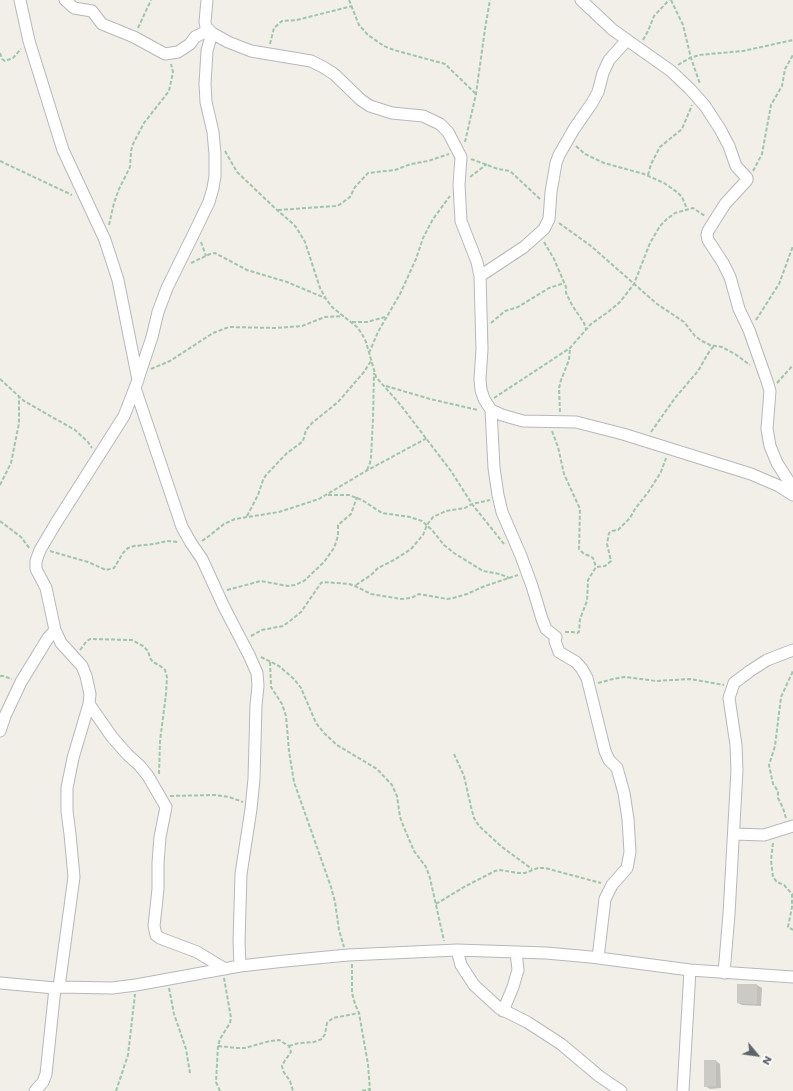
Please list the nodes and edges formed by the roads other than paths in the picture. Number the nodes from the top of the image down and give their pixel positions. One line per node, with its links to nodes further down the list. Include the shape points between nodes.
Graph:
1 (20, 0): 8 (street, via 29,42 63,150 105,240 119,287)
2 (65, 0): 5 (street, via 74,8 92,11 102,24 134,37 165,54 178,52 195,37)
3 (207, 0): 5 (street, via 205,22)
4 (581, 0): 6 (street)
5 (210, 32): 7 (street, via 241,48 311,61 334,74 370,106 392,113 423,116 440,124 448,132 460,154 461,221); 8 (street, via 205,84 215,154 213,188 158,312)
6 (627, 40): 7 (street, via 609,60 598,92 567,140 556,164 548,224 524,247); 10 (street, via 671,71 698,99 720,129 736,166 746,176 747,180 725,204 707,235 730,278 770,391 767,429 770,446 777,463)
7 (480, 276): 9 (street, via 480,379 481,390)
8 (138, 380): 12 (street, via 124,416 41,547 36,561 36,569 46,588); 21 (street, via 182,527 202,559 257,673 251,809 241,874)
9 (490, 409): 11 (street, via 524,421 576,422 623,434 751,474); 20 (street, via 494,468 502,512 521,556 546,629 556,637 559,652 576,662 582,669 589,686 605,751 617,768 624,793 630,842 629,861 623,874 612,885 606,899)
10 (793, 488)
11 (793, 495)
12 (55, 630): 14 (street, via 61,643 82,666 90,694); 15 (street, via 21,682)
13 (793, 650): 17 (street, via 761,664 734,683 729,698 737,770)
14 (89, 704): 22 (street, via 112,737 140,766 166,807 160,838 155,931 160,938 197,952); 27 (street, via 67,788 74,877)
15 (0, 731)
16 (785, 829): 17 (street, via 764,835)
17 (734, 834): 24 (street)
18 (452, 950): 19 (street); 21 (street, via 350,955); 28 (street, via 474,985)
19 (516, 952): 20 (street); 28 (street, via 518,970)
20 (598, 958): 23 (street)
21 (240, 966): 22 (street)
22 (224, 969): 27 (street, via 112,988)
23 (690, 970): 24 (street); 31 (street)
24 (724, 973): 25 (street)
25 (793, 977)
26 (0, 982): 27 (street)
27 (57, 988): 29 (street, via 46,1074 44,1082)
28 (503, 1011): 30 (street, via 527,1022 562,1044)
29 (35, 1091)
30 (621, 1091)
31 (683, 1091)

